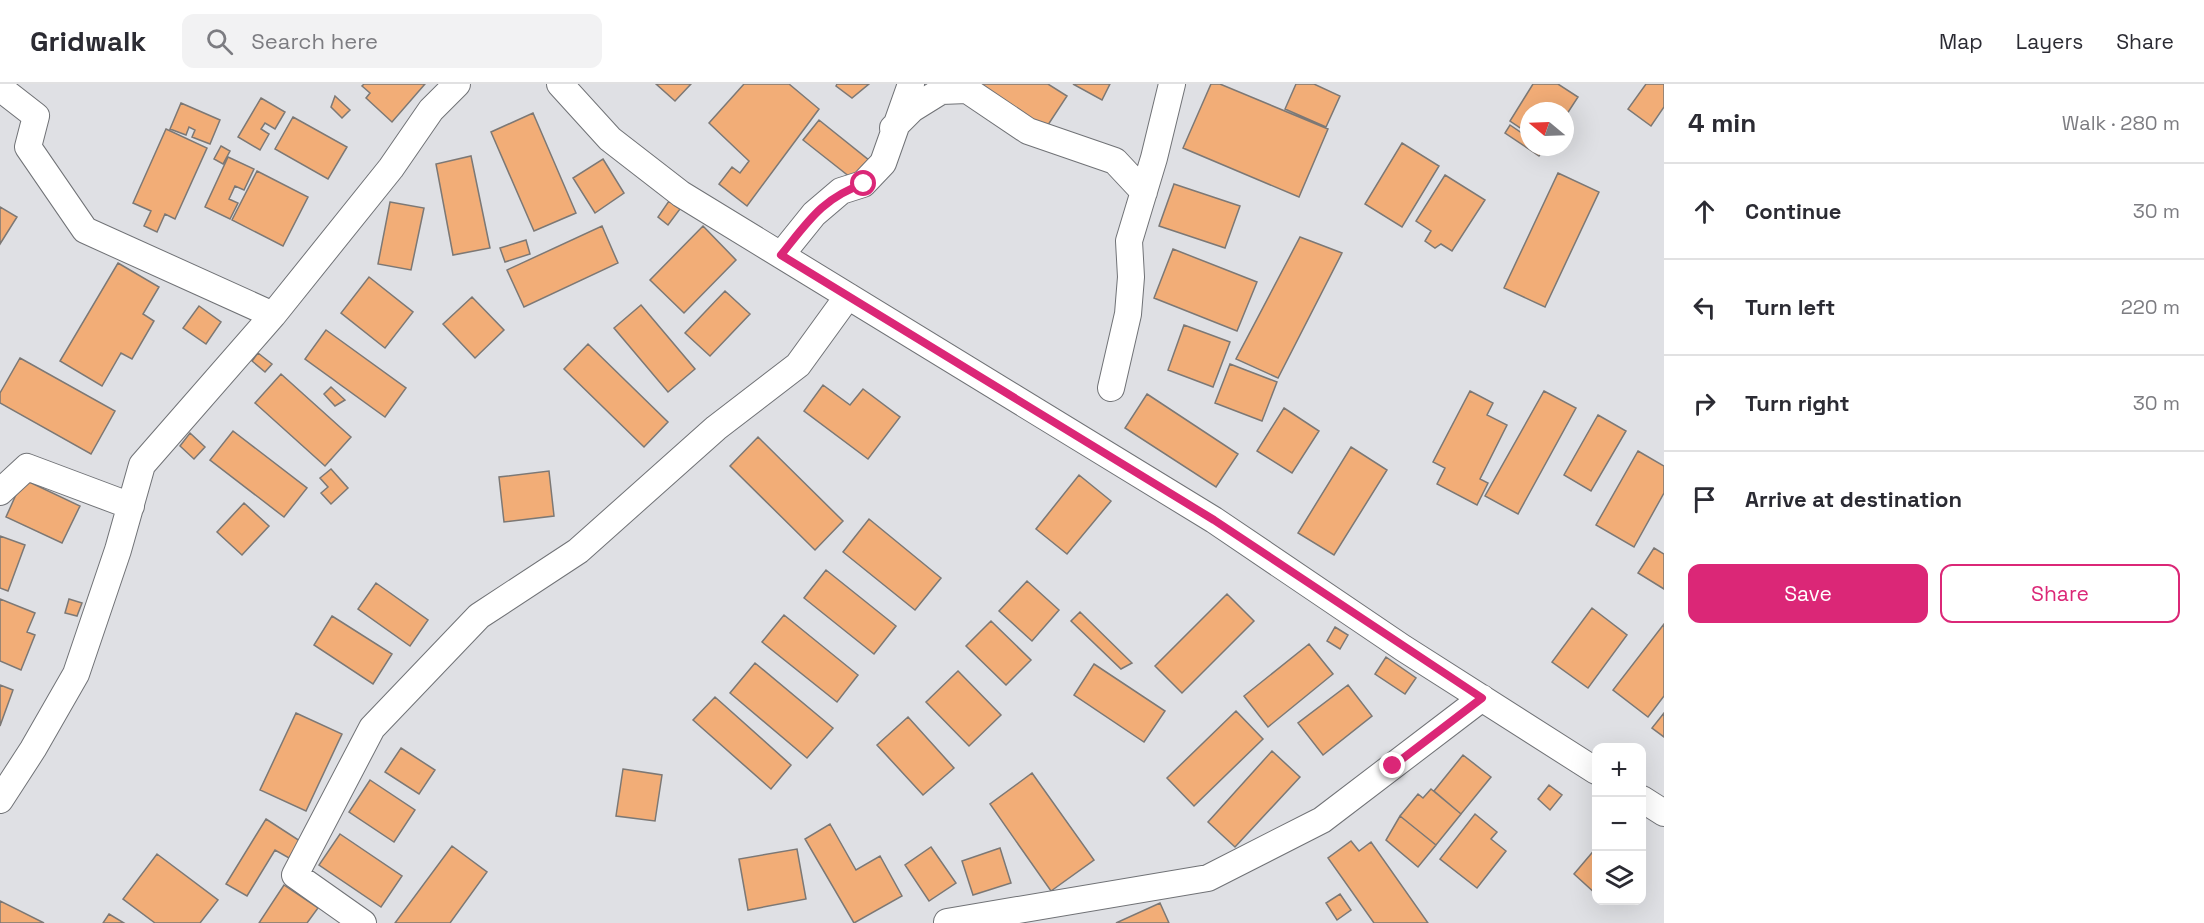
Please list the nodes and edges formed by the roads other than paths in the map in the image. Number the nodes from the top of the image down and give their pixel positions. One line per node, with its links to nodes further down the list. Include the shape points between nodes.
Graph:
1 (457, 84): 10 (street, via 431,110 391,168)
2 (560, 84): 8 (street, via 610,138 672,187)
3 (911, 84): 6 (street)
4 (1172, 84): 7 (street)
5 (0, 88): 10 (street, via 36,116 28,147 85,230)
6 (893, 128): 7 (street, via 912,109 941,91 967,90 1028,131 1115,161); 8 (street, via 883,163 864,184 841,191 814,214)
7 (1144, 192): 11 (street, via 1129,241 1128,314)
8 (781, 255): 9 (street)
9 (848, 296): 14 (street, via 1214,520); 20 (street, via 798,365 716,428 578,551 479,615 372,728 295,875)
10 (273, 315): 13 (street, via 142,465)
11 (1111, 388)
12 (0, 492): 13 (street, via 27,467)
13 (131, 506): 16 (street, via 76,674)
14 (1482, 698): 15 (street); 19 (street, via 1322,820 1208,878)
15 (1592, 768)
16 (0, 800)
17 (1646, 802): 18 (street)
18 (1664, 813)
19 (947, 922)
20 (363, 923)

